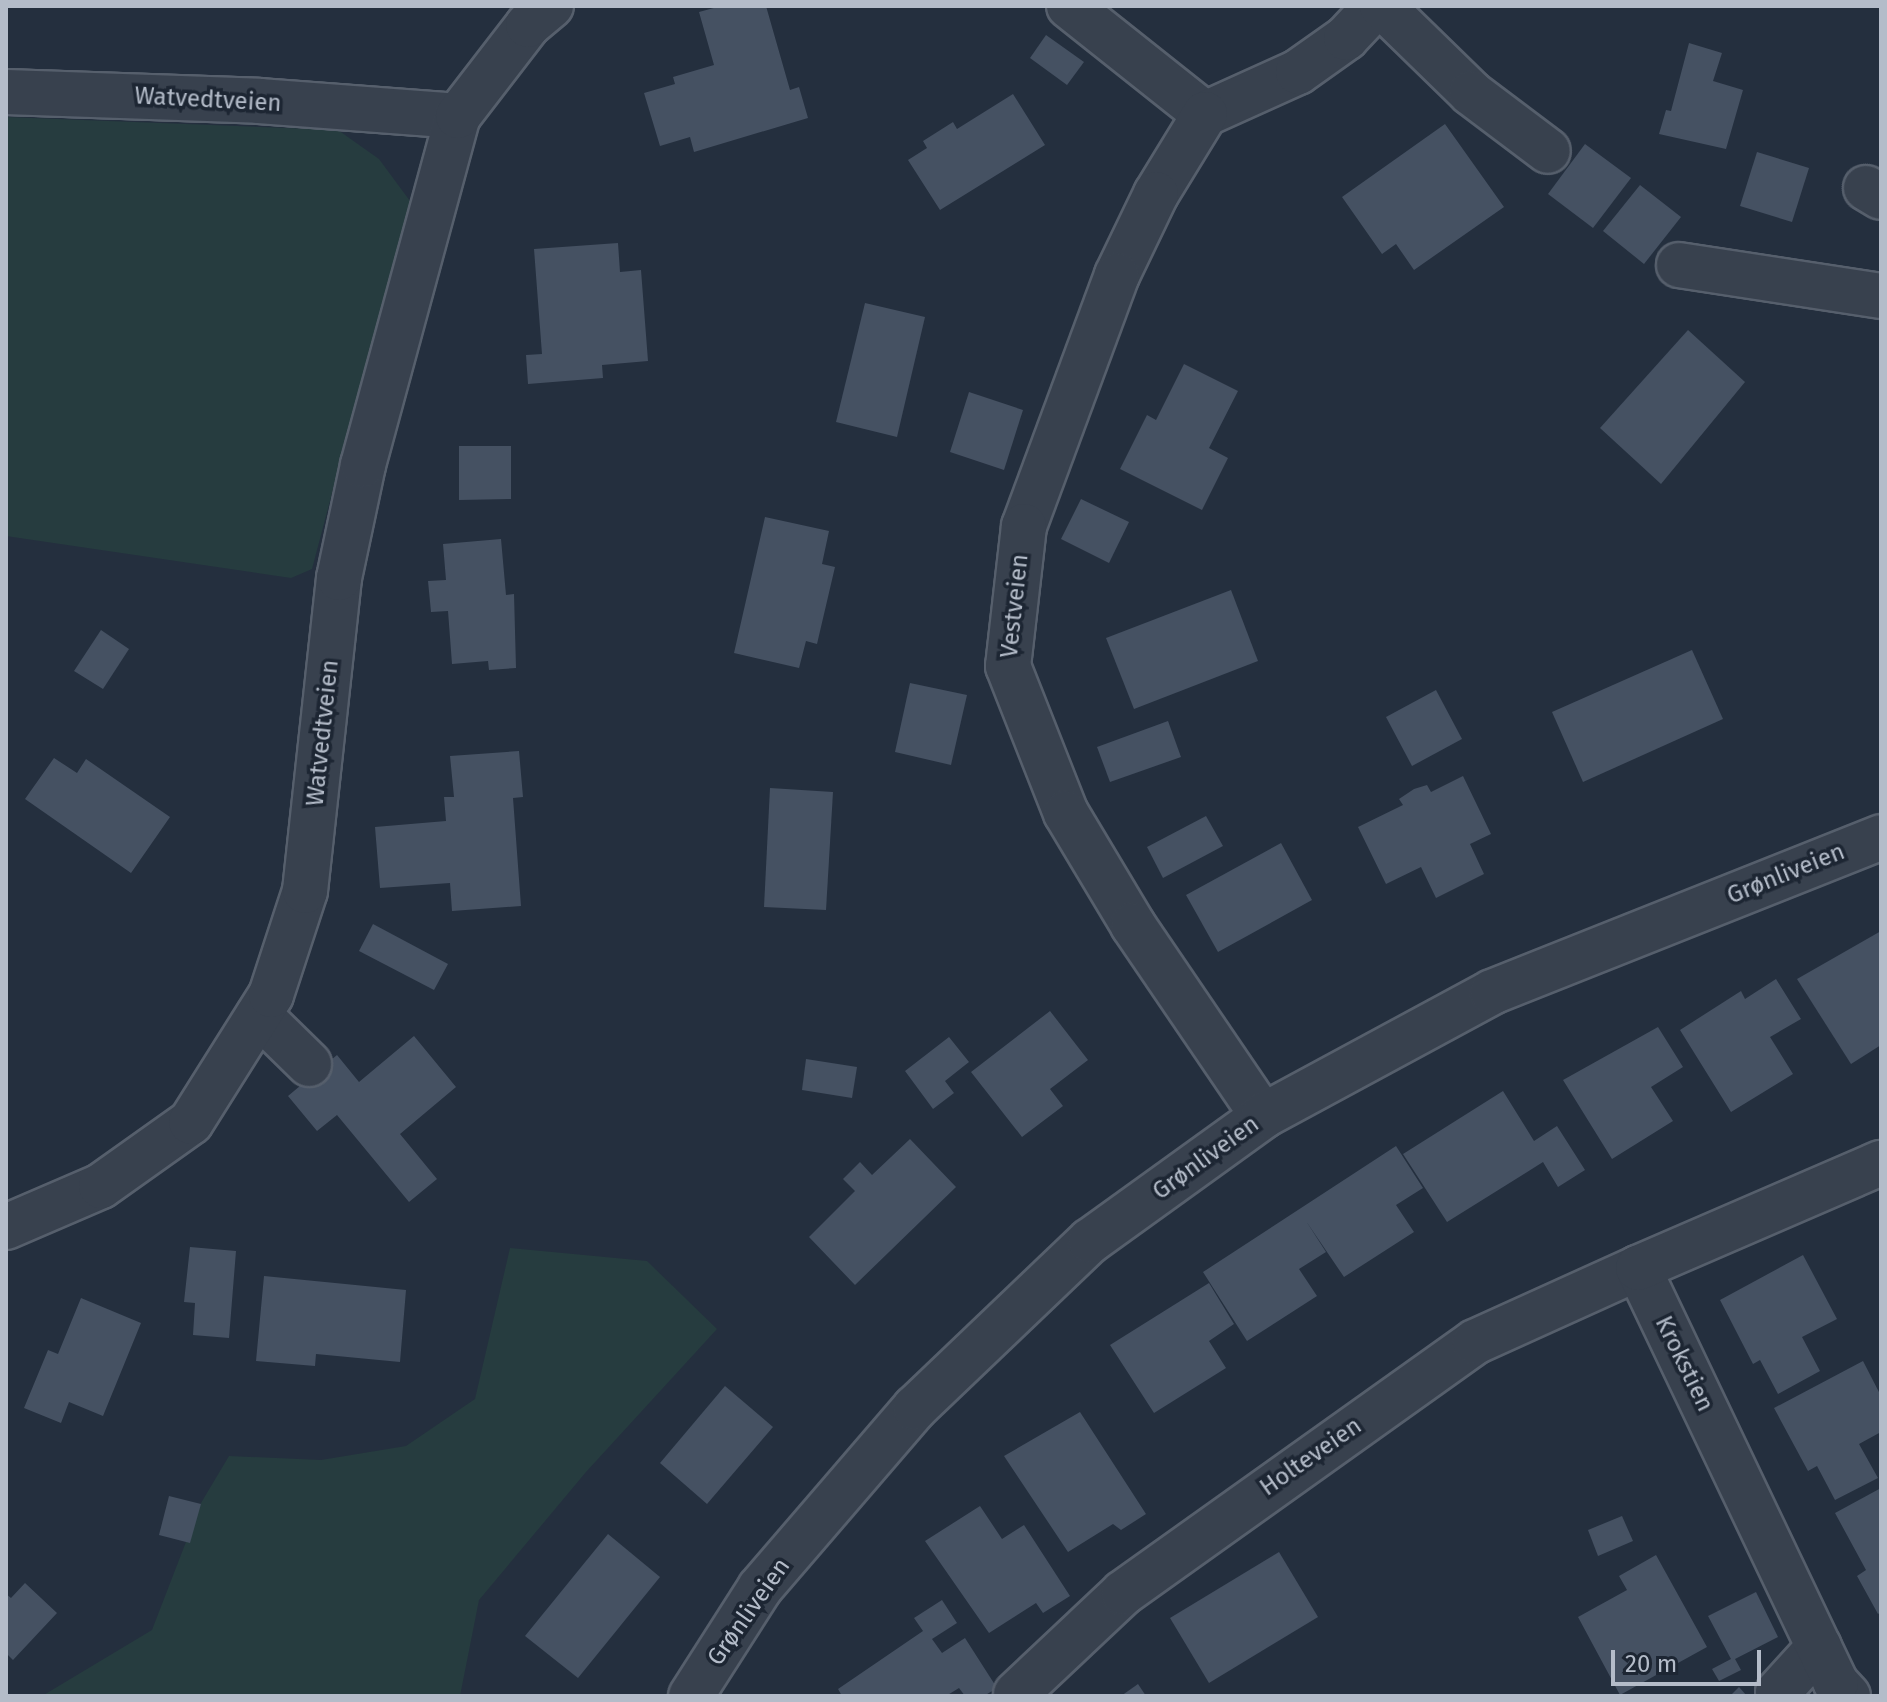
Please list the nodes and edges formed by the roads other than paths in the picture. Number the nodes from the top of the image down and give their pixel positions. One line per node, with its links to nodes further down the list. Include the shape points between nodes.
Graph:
1 (551, 6): 6 (street, Watvedtveien, via 528,25)
2 (1069, 6): 5 (street)
3 (1379, 6): 5 (street, via 1298,72); 7 (street, via 1471,93)
4 (6, 92): 6 (street, Watvedtveien, via 259,101)
5 (1205, 114): 13 (street, Vestveien, via 1156,194 1117,275 1024,526 1008,666 1066,813 1127,916)
6 (458, 116): 11 (street, Watvedtveien, via 363,465 339,578 305,891 271,995)
7 (1548, 151)
8 (1679, 265): 9 (street)
9 (1881, 296)
10 (1881, 837): 13 (street, Grønliveien, via 1492,992)
11 (259, 1015): 12 (street); 15 (street, Watvedtveien, via 191,1122 101,1186)
12 (309, 1064)
13 (1263, 1116): 20 (street, Grønliveien, via 1090,1241 915,1408 760,1588)
14 (1881, 1163): 16 (street)
15 (6, 1227)
16 (1638, 1268): 17 (street, Krokstien); 19 (street, Holteveien, via 1475,1342 1123,1593)
17 (1819, 1647): 18 (street); 21 (street, Krokstien)
18 (1778, 1692)
19 (1016, 1694)
20 (691, 1696)
21 (1848, 1696)

